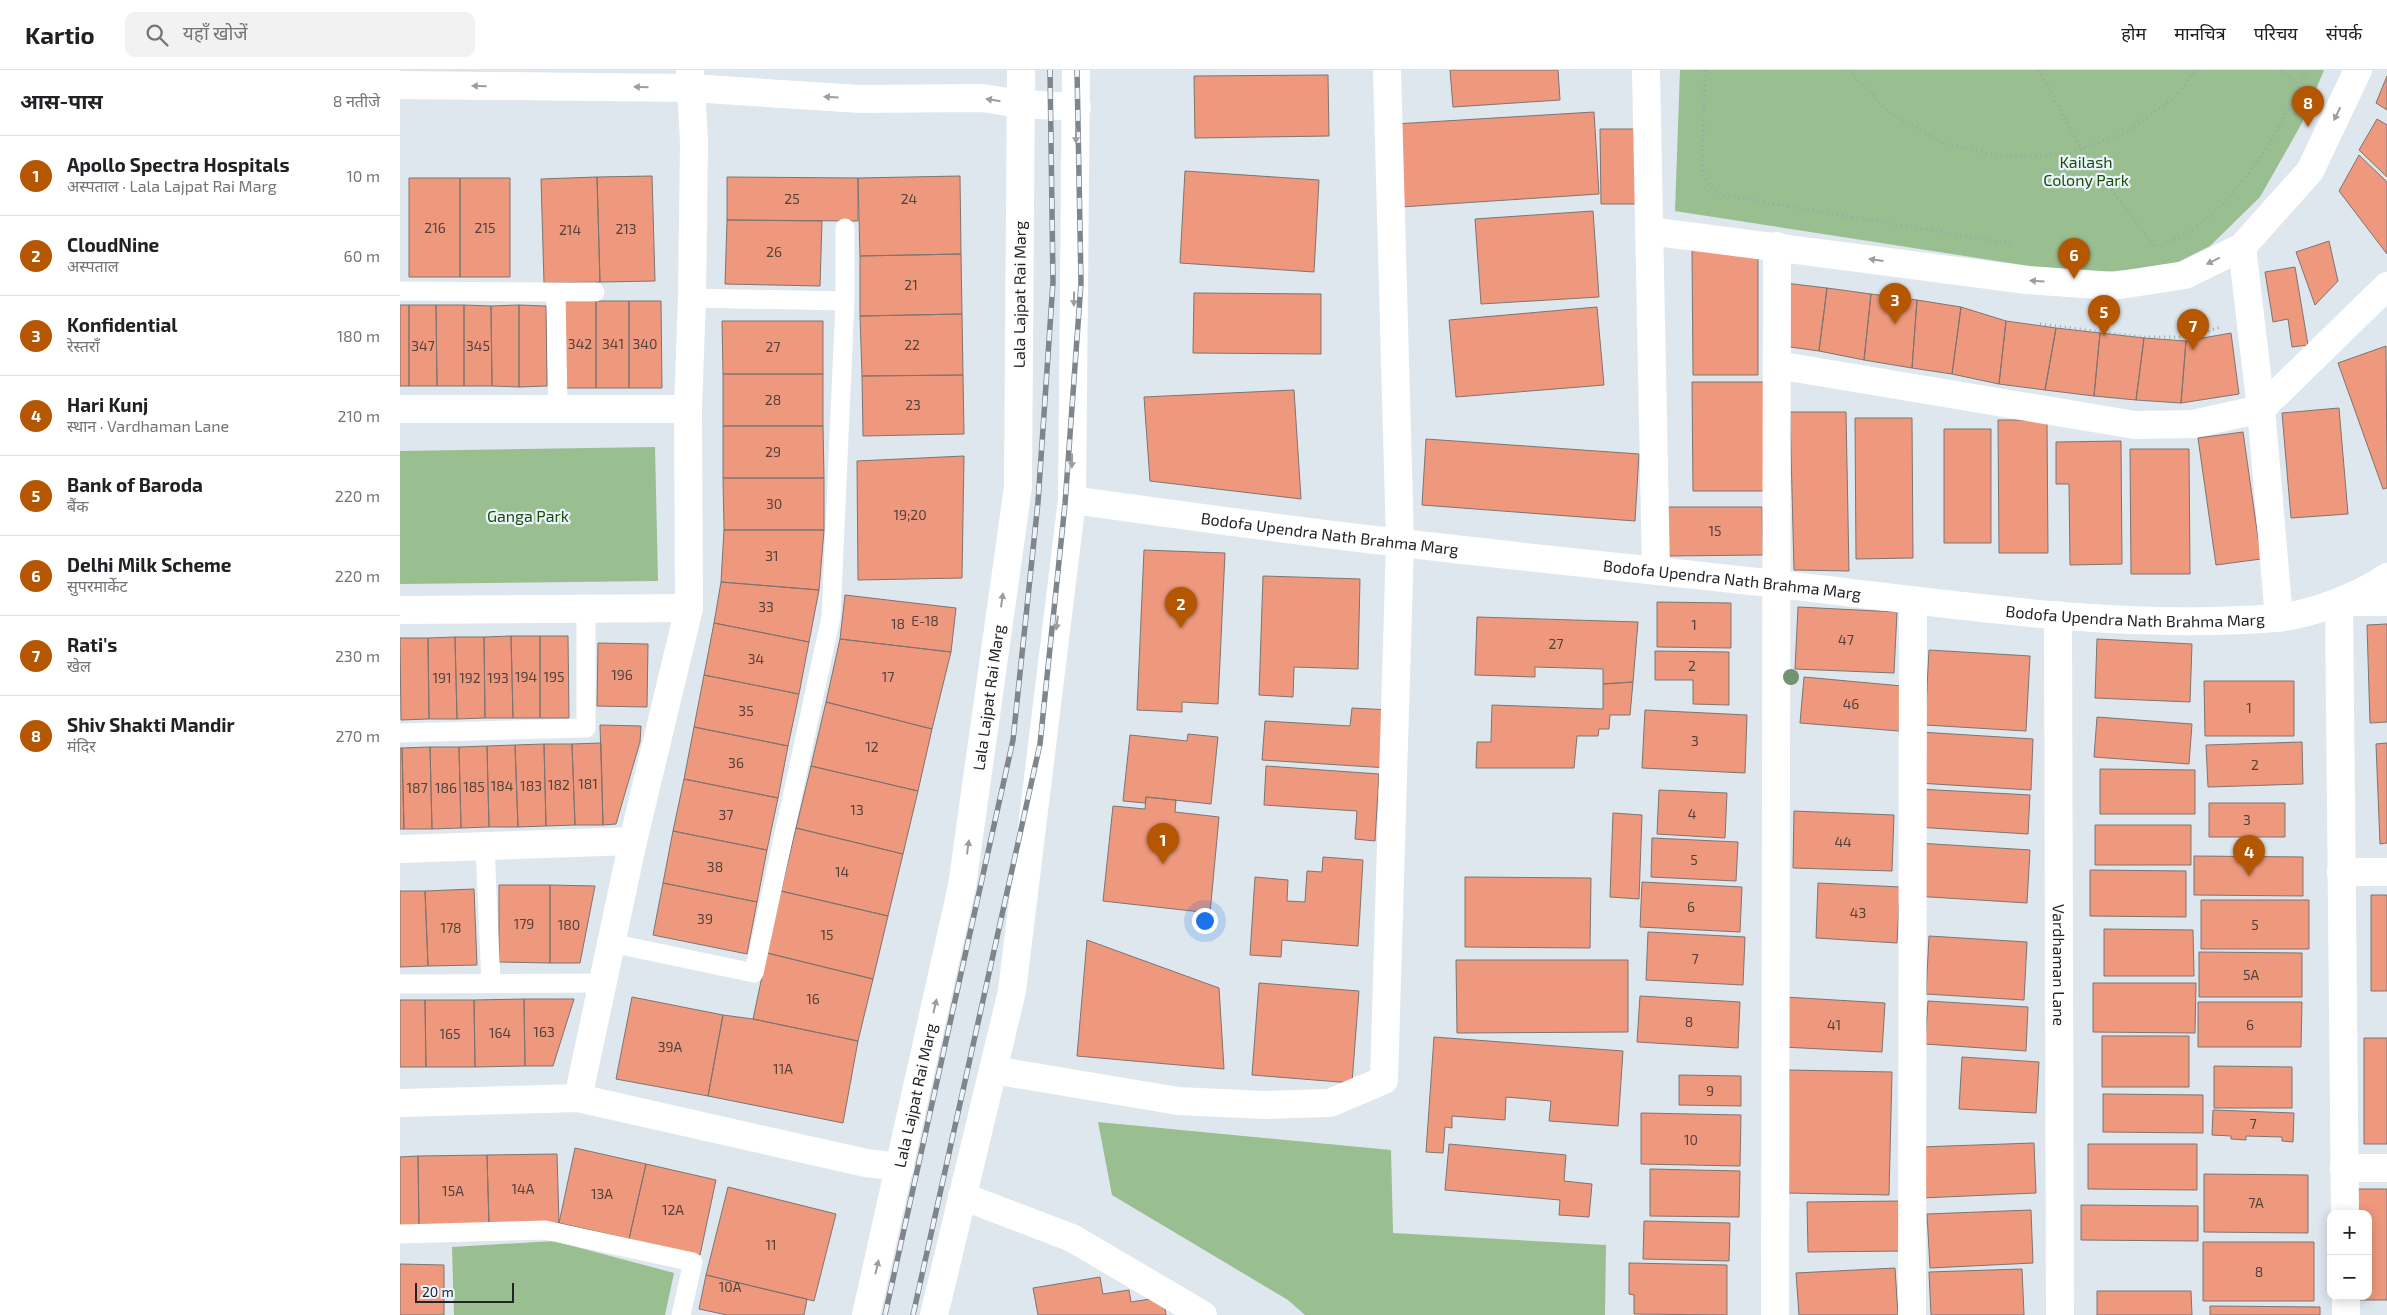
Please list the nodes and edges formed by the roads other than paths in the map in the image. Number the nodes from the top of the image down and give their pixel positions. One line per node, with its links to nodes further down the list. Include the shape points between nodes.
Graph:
1 (1021, 70): 8 (street, Lala Lajpat Rai Marg)
2 (1076, 70): 9 (street)
3 (1387, 70): 26 (street)
4 (1646, 70): 11 (street)
5 (2358, 70): 13 (street, one-way to 13, via 2310,171)
6 (690, 79): 7 (street, one-way to 7); 8 (street, one-way to 6, via 982,98 860,99); 18 (street, via 694,142)
7 (400, 85)
8 (1021, 104): 9 (street); 51 (street, Lala Lajpat Rai Marg, one-way to 8, via 962,886 1018,487)
9 (1077, 107): 25 (street, one-way to 25)
10 (845, 228): 19 (lane)
11 (1649, 231): 12 (street); 27 (street)
12 (1777, 246): 13 (street, one-way to 12, via 2186,275 2114,286 2027,280); 20 (street)
13 (2242, 247): 24 (street)
14 (2387, 286): 24 (street)
15 (400, 291): 16 (lane)
16 (556, 292): 17 (lane); 22 (lane)
17 (596, 292)
18 (692, 298): 19 (lane); 23 (street)
19 (845, 301): 44 (lane, via 831,617 754,973)
20 (1777, 365): 24 (street, via 2135,426 2193,424); 29 (street)
21 (400, 409): 22 (street)
22 (558, 409): 23 (street)
23 (688, 409): 33 (street)
24 (2261, 409): 37 (street)
25 (1072, 500): 26 (street, Bodofa Upendra Nath Brahma Marg); 48 (street, one-way to 48, via 1012,990)
26 (1400, 543): 27 (street, Bodofa Upendra Nath Brahma Marg); 48 (street, via 1384,1080 1330,1103 1264,1105 1178,1101)
27 (1656, 571): 29 (street, Bodofa Upendra Nath Brahma Marg)
28 (2387, 577): 31 (street, Bodofa Upendra Nath Brahma Marg)
29 (1776, 584): 30 (street, Bodofa Upendra Nath Brahma Marg); 62 (street)
30 (1913, 601): 36 (street, Bodofa Upendra Nath Brahma Marg); 63 (street)
31 (2340, 602): 32 (street); 37 (street, Bodofa Upendra Nath Brahma Marg); 42 (street)
32 (2387, 602)
33 (689, 608): 34 (street); 39 (street)
34 (586, 609): 35 (street); 38 (lane, via 586,728)
35 (400, 610)
36 (2058, 615): 37 (street, Bodofa Upendra Nath Brahma Marg, via 2183,620); 64 (street, Vardhaman Lane)
37 (2279, 618)
38 (400, 733)
39 (633, 841): 40 (street); 44 (street)
40 (485, 846): 41 (street); 47 (lane)
41 (400, 849)
42 (2342, 872): 43 (street); 52 (street)
43 (2387, 872)
44 (611, 943): 45 (street)
45 (602, 983): 47 (lane); 49 (street)
46 (400, 984): 47 (lane)
47 (491, 984)
48 (993, 1070): 54 (street)
49 (578, 1098): 50 (street); 51 (street, via 866,1163)
50 (400, 1103)
51 (900, 1167): 59 (street, Lala Lajpat Rai Marg, one-way to 51)
52 (2344, 1168): 53 (street); 55 (street)
53 (2387, 1168)
54 (962, 1196): 60 (street); 61 (street, via 1072,1238)
55 (2345, 1210)
56 (400, 1234): 58 (lane, via 545,1230 693,1262)
57 (2346, 1300): 65 (street)
58 (681, 1315)
59 (866, 1315)
60 (934, 1315)
61 (1203, 1315)
62 (1775, 1315)
63 (1912, 1315)
64 (2060, 1315)
65 (2346, 1315)

